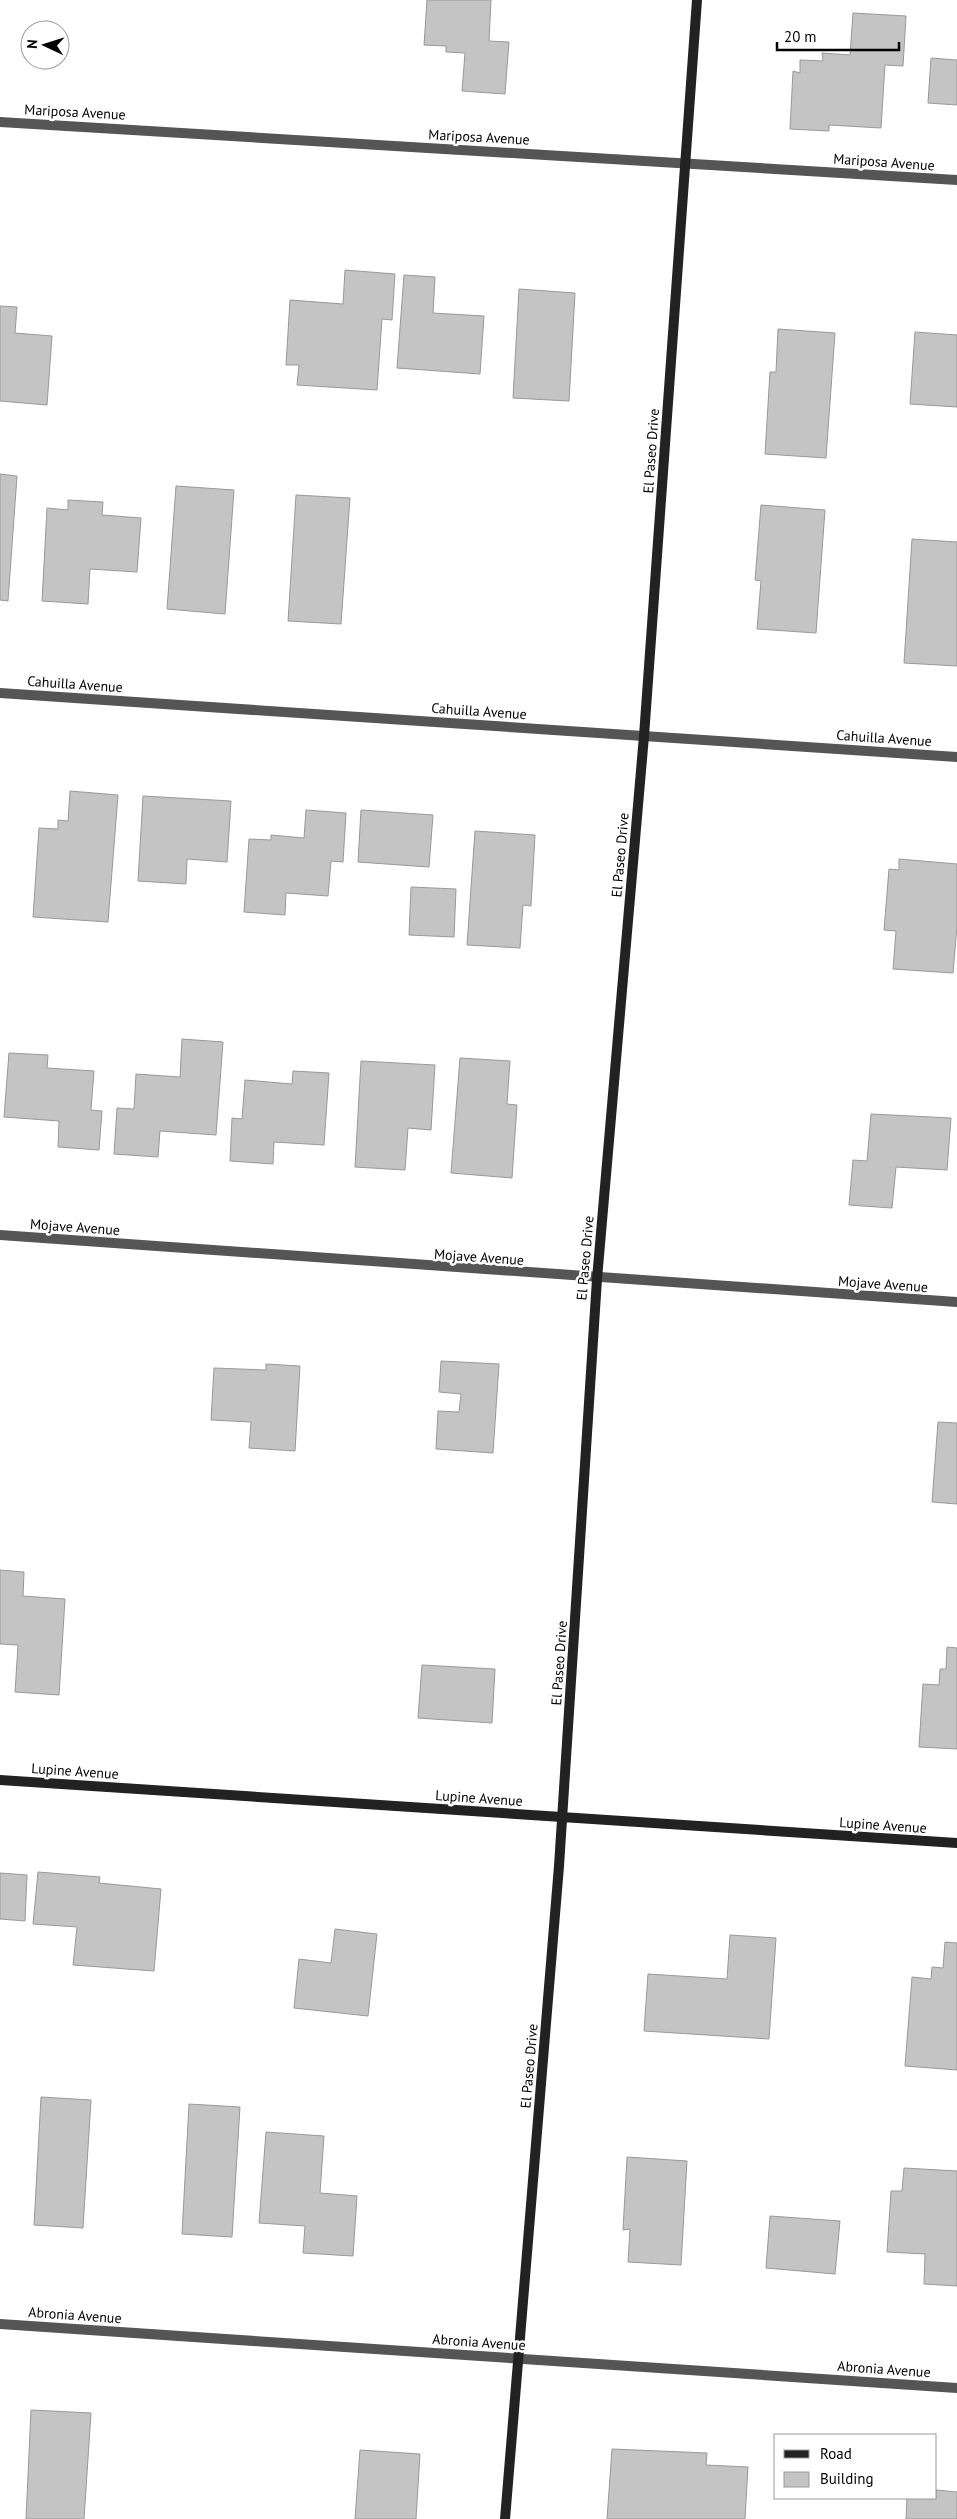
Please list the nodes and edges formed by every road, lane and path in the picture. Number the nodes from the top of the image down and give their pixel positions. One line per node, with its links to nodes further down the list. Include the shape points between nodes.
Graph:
1 (697, 0): 3 (street, El Paseo Drive)
2 (0, 122): 3 (street, Mariposa Avenue)
3 (685, 163): 4 (street, Mariposa Avenue); 6 (street, El Paseo Drive)
4 (957, 180)
5 (0, 693): 6 (street, Cahuilla Avenue)
6 (644, 736): 7 (street, Cahuilla Avenue); 9 (street, El Paseo Drive)
7 (957, 757)
8 (0, 1236): 9 (street, Mojave Avenue)
9 (597, 1279): 10 (street, Mojave Avenue); 12 (street, El Paseo Drive)
10 (957, 1302)
11 (0, 1780): 12 (street, Lupine Avenue)
12 (563, 1818): 13 (street, Lupine Avenue); 15 (street, El Paseo Drive)
13 (957, 1843)
14 (0, 2324): 15 (street, Abronia Avenue)
15 (518, 2358): 16 (street, Abronia Avenue); 17 (street, El Paseo Drive)
16 (957, 2388)
17 (505, 2519)

